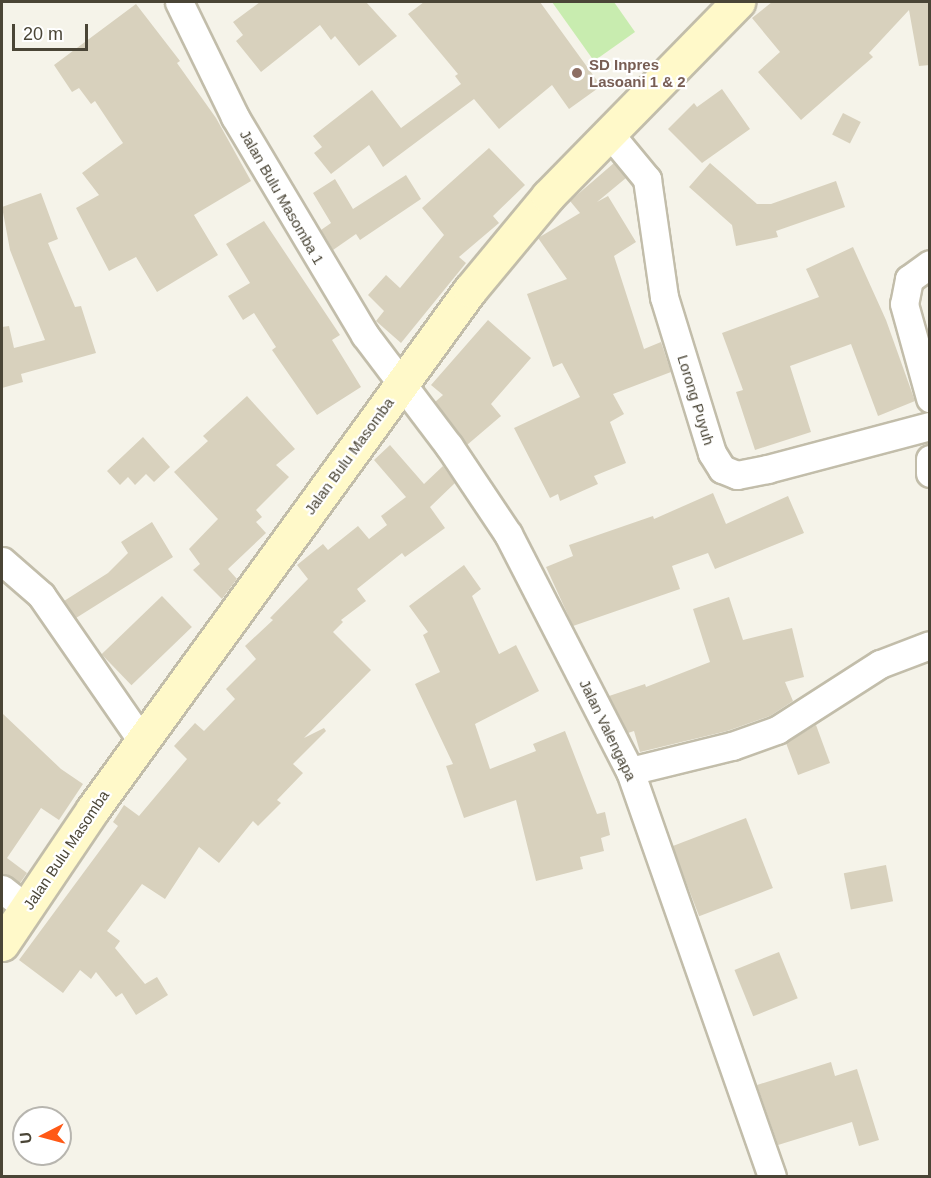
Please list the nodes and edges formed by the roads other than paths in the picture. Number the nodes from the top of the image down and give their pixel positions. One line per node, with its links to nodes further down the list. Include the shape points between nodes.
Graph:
1 (179, 2): 5 (street, Jalan Bulu Masomba 1, via 235,117 302,233 365,335)
2 (738, 2): 3 (street, Jalan Bulu Masomba)
3 (609, 133): 5 (street, Jalan Bulu Masomba, via 541,204 470,290); 7 (street, Lorong Puyuh, via 647,179 664,297 712,453 722,469 737,475)
4 (930, 264): 6 (street, via 909,279 904,304)
5 (402, 383): 12 (street, Jalan Bulu Masomba); 13 (street, Jalan Valengapa, via 508,534)
6 (930, 398)
7 (930, 426)
8 (930, 459): 9 (street)
9 (930, 473)
10 (2, 561): 12 (street, via 41,595)
11 (930, 645): 13 (street, via 880,664 777,730 732,746)
12 (142, 741): 14 (street, Jalan Bulu Masomba)
13 (630, 771): 16 (street, Jalan Valengapa)
14 (14, 898): 15 (street, Jalan Bulu Masomba)
15 (2, 944)
16 (772, 1176)

